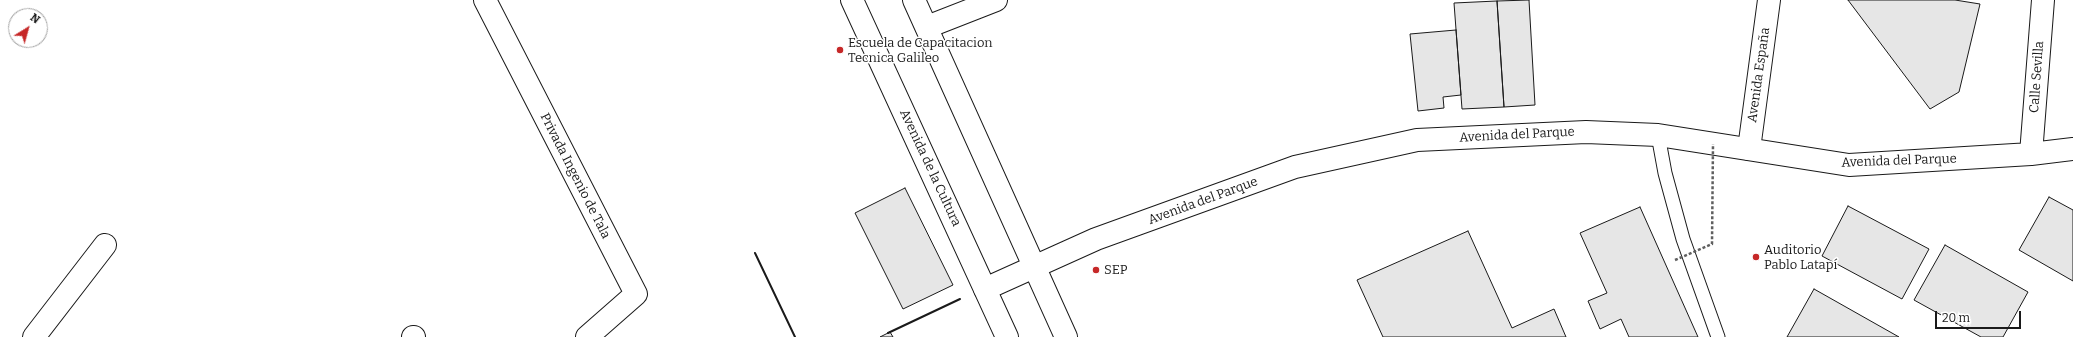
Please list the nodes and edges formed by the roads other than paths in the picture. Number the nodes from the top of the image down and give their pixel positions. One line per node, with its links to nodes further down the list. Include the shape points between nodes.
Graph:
1 (484, 0): 16 (street, Privada Ingenio de Tala, via 636,294)
2 (852, 0): 14 (street, Avenida de la Cultura)
3 (914, 0): 7 (street)
4 (996, 0): 7 (street)
5 (1769, 0): 9 (street, Avenida España)
6 (2043, 0): 11 (street, Calle Sevilla)
7 (926, 27): 13 (street)
8 (1658, 135): 9 (street, Avenida del Parque); 13 (street, Avenida del Parque, via 1586,132 1417,140 1295,167 1096,239); 19 (lane, via 1665,173 1683,239)
9 (1749, 149): 11 (street, Avenida del Parque, via 1849,165)
10 (2073, 149): 11 (street, Avenida del Parque)
11 (2031, 154)
12 (105, 244): 15 (street)
13 (1036, 267): 14 (street, Avenida del Parque); 18 (street)
14 (985, 289): 17 (street, Avenida de la Cultura)
15 (34, 337)
16 (587, 337)
17 (1007, 337)
18 (1066, 337)
19 (1718, 337)

